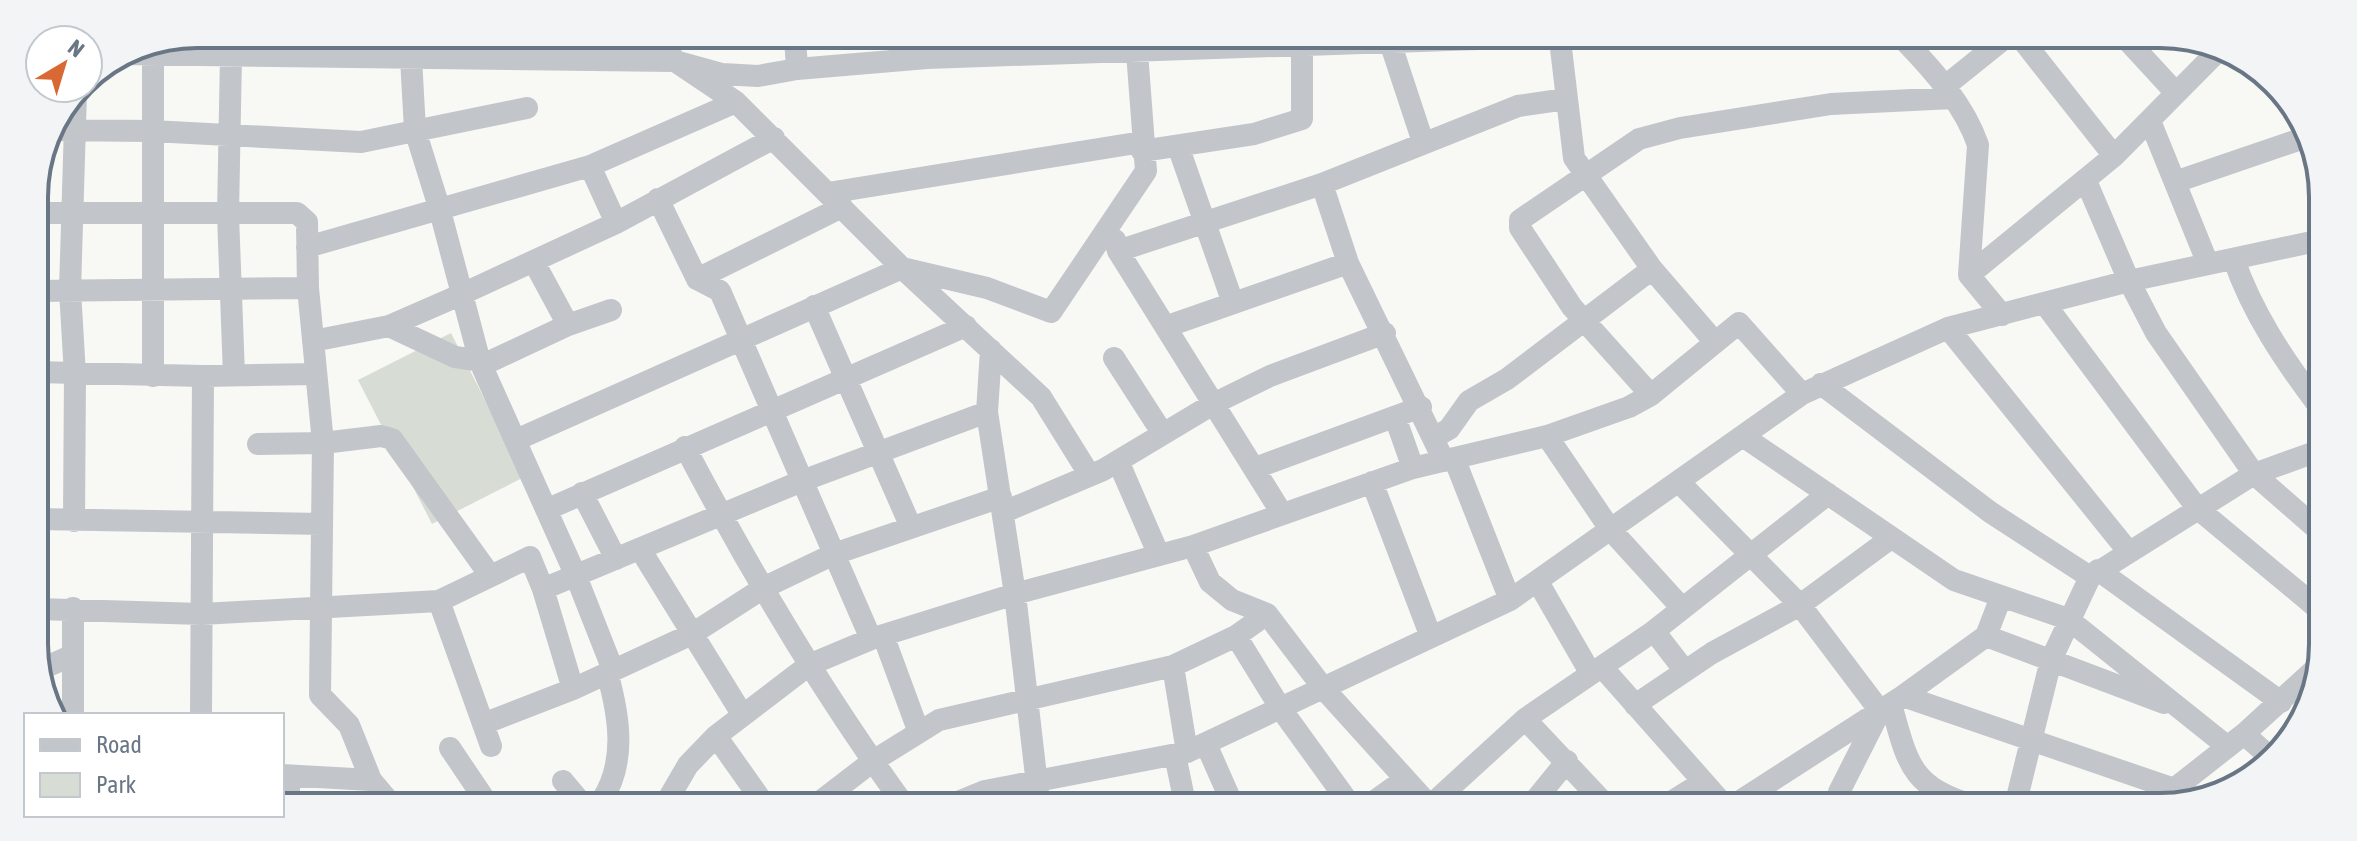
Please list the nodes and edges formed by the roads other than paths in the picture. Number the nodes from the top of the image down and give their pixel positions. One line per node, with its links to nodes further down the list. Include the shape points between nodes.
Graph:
1 (305, 48): 17 (street)
2 (342, 48): 19 (street)
3 (423, 48): 19 (street)
4 (666, 48): 20 (street)
5 (796, 48): 21 (street)
6 (927, 48): 21 (street)
7 (1137, 48): 37 (street)
8 (1302, 48): 38 (street, via 1302,119 1254,134)
9 (1392, 48): 36 (street)
10 (1561, 48): 24 (street)
11 (1911, 48): 22 (street)
12 (1994, 48): 22 (street)
13 (2029, 48): 39 (street)
14 (2135, 48): 23 (street)
15 (153, 54): 32 (street)
16 (156, 54): 17 (street)
17 (231, 55): 33 (street)
18 (2212, 57): 23 (street)
19 (419, 58): 20 (street); 29 (street)
20 (675, 61): 21 (street, via 722,74 758,76); 25 (street)
21 (797, 69)
22 (1948, 92): 41 (street, via 1680,128 1633,141); 64 (street, via 1978,145)
23 (2176, 93): 28 (street)
24 (1566, 99): 36 (street, via 1518,106); 41 (street, via 1574,158)
25 (736, 102): 34 (street); 40 (street)
26 (527, 108): 29 (street)
27 (76, 111): 31 (street)
28 (2150, 121): 39 (street); 43 (street)
29 (415, 130): 33 (street, via 361,142); 47 (street)
30 (63, 131): 31 (street)
31 (75, 131): 32 (street); 49 (street)
32 (152, 131): 33 (street); 50 (street)
33 (231, 136): 51 (street)
34 (774, 138): 45 (street); 46 (street)
35 (2295, 141): 43 (street)
36 (1423, 142): 44 (street)
37 (1142, 146): 38 (street); 46 (street); 53 (street, via 1146,171)
38 (1178, 146): 54 (street)
39 (2114, 156): 42 (street)
40 (590, 166): 47 (street); 52 (street)
41 (1586, 177): 63 (street); 78 (street, via 1519,223)
42 (2086, 181): 64 (street); 66 (street)
43 (2178, 181): 61 (street)
44 (1322, 184): 54 (street); 60 (street)
45 (658, 199): 52 (street); 65 (street)
46 (835, 200): 62 (street); 65 (street)
47 (439, 207): 56 (street); 72 (street)
48 (48, 213): 49 (street)
49 (73, 213): 50 (street); 68 (street)
50 (151, 214): 51 (street); 69 (street)
51 (228, 215): 56 (street, via 297,213 307,222); 71 (street)
52 (616, 223): 59 (street)
53 (1111, 223): 57 (street); 62 (street, via 1051,312 987,288)
54 (1204, 224): 57 (street); 73 (street)
55 (2309, 243): 58 (street)
56 (307, 247): 67 (street)
57 (1118, 251): 82 (street)
58 (2234, 260): 61 (street); 99 (street, via 2273,341)
59 (534, 262): 72 (street); 79 (street)
60 (1348, 263): 73 (street); 84 (street)
61 (2208, 264): 66 (street)
62 (902, 268): 75 (street); 81 (street)
63 (1652, 269): 78 (street); 87 (street)
64 (1969, 275): 77 (street)
65 (697, 279): 85 (street, via 720,291)
66 (2129, 281): 74 (street); 121 (street, via 2156,333)
67 (308, 288): 71 (street); 86 (street)
68 (70, 290): 69 (street); 70 (street); 93 (street)
69 (152, 290): 71 (street); 95 (street)
70 (48, 291)
71 (231, 292): 94 (street)
72 (460, 295): 80 (street); 90 (street)
73 (1233, 303): 82 (street)
74 (2045, 304): 77 (street); 128 (street)
75 (814, 306): 85 (street); 97 (street)
76 (611, 310): 79 (street)
77 (2002, 315): 83 (street)
78 (1584, 320): 100 (street); 108 (street, via 1469,401 1449,429)
79 (568, 325): 90 (street, via 500,359)
80 (389, 326): 86 (street); 90 (street, via 455,357)
81 (966, 326): 88 (street); 97 (street)
82 (1168, 326): 101 (street)
83 (1948, 328): 98 (street); 142 (street)
84 (1385, 333): 101 (street, via 1280,371); 102 (street)
85 (740, 338): 103 (street); 110 (street)
86 (313, 341): 92 (street)
87 (1714, 341): 98 (street, via 1742,324); 100 (street)
88 (991, 350): 104 (street); 120 (street, via 1041,397)
89 (1114, 358): 106 (street)
90 (480, 362): 110 (street)
91 (48, 373): 93 (street)
92 (316, 374): 94 (street); 111 (street)
93 (75, 375): 95 (street); 133 (street)
94 (234, 375): 96 (street)
95 (153, 376): 96 (street)
96 (203, 376): 134 (street)
97 (846, 379): 103 (street); 114 (street)
98 (1811, 389): 109 (street); 148 (street, via 1990,512)
99 (2309, 392)
100 (1651, 395): 107 (street)
101 (1213, 404): 106 (street); 118 (street)
102 (1421, 407): 105 (street); 108 (street)
103 (771, 410): 113 (street); 122 (street)
104 (987, 412): 114 (street); 127 (street)
105 (1395, 417): 118 (street); 119 (street)
106 (1163, 434): 117 (street)
107 (1547, 436): 116 (street); 138 (street)
108 (1435, 437): 116 (street)
109 (1744, 437): 124 (street); 126 (street)
110 (516, 440): 129 (street)
111 (323, 443): 112 (street); 136 (street); 147 (street, via 392,439)
112 (258, 444)
113 (685, 447): 125 (street); 131 (street)
114 (878, 452): 122 (street); 137 (street)
115 (2309, 454): 121 (street)
116 (1449, 460): 119 (street); 155 (street)
117 (1118, 461): 120 (street); 143 (street)
118 (1255, 468): 130 (street)
119 (1413, 468): 123 (street)
120 (1089, 474): 127 (street)
121 (2254, 474): 128 (street); 135 (street)
122 (802, 481): 131 (street); 144 (street)
123 (1372, 482): 130 (street); 171 (street)
124 (1680, 483): 138 (street); 145 (street)
125 (582, 493): 129 (street); 146 (street)
126 (1828, 494): 139 (street); 145 (street)
127 (1002, 504): 137 (street); 153 (street)
128 (2197, 508): 142 (street); 157 (street)
129 (548, 509): 149 (street)
130 (1281, 512): 140 (street)
131 (721, 515): 141 (street); 151 (street)
132 (48, 520): 133 (street)
133 (74, 521): 134 (street)
134 (202, 521): 136 (street); 163 (street)
135 (2309, 522)
136 (322, 524): 161 (street)
137 (910, 525): 144 (street)
138 (1610, 529): 150 (street); 159 (street)
139 (1891, 538): 154 (street, via 1954,580); 158 (street)
140 (1193, 546): 143 (street); 164 (street, via 1204,573 1220,591)
141 (640, 549): 146 (street); 167 (street)
142 (2128, 551): 148 (street)
143 (1158, 553): 153 (street)
144 (834, 554): 151 (street); 170 (street)
145 (1752, 556): 158 (street); 159 (street)
146 (616, 559): 149 (street)
147 (489, 574): 152 (street, via 530,557); 156 (street)
148 (2094, 574): 165 (street); 184 (street)
149 (576, 576): 152 (street); 177 (street)
150 (1538, 582): 155 (street); 178 (street)
151 (765, 587): 167 (street); 175 (street)
152 (543, 589): 181 (street)
153 (1015, 594): 170 (street); 183 (street)
154 (2001, 597): 165 (street); 169 (street)
155 (1510, 600): 171 (street)
156 (439, 601): 161 (street); 181 (street, via 487,735)
157 (2309, 601)
158 (1800, 605): 179 (street); 185 (street)
159 (1681, 607): 166 (street)
160 (73, 608): 162 (street); 163 (street); 172 (street)
161 (321, 608): 163 (street); 207 (street, via 320,695 349,725)
162 (48, 609)
163 (202, 614): 190 (street)
164 (1267, 614): 168 (street); 182 (street)
165 (2068, 619): 173 (street); 188 (street)
166 (1654, 631): 178 (street); 179 (street)
167 (692, 634): 177 (street); 191 (street)
168 (1236, 636): 176 (street); 187 (street)
169 (1986, 636): 173 (street); 185 (street)
170 (877, 637): 175 (street); 193 (street)
171 (1431, 637): 182 (street)
172 (73, 655): 174 (street); 189 (street)
173 (2051, 660): 188 (street); 195 (street)
174 (50, 665)
175 (809, 665): 191 (street); 200 (street)
176 (1173, 666): 183 (street); 198 (street)
177 (610, 671): 181 (street); 210 (street, via 619,739 616,768)
178 (1596, 671): 186 (street); 192 (street)
179 (1685, 671): 186 (street)
180 (2304, 682): 184 (street)
181 (573, 689)
182 (1324, 689): 187 (street); 203 (street)
183 (1024, 699): 193 (street, via 949,716); 216 (street)
184 (2281, 702): 196 (street)
185 (1891, 704): 195 (street); 227 (street); 228 (street); 229 (street, via 1909,766)
186 (1635, 705): 205 (street)
187 (1281, 709): 198 (street); 219 (street)
188 (2184, 711): 196 (street)
189 (72, 713)
190 (201, 713)
191 (742, 714): 194 (street)
192 (1525, 719): 201 (street); 222 (street)
193 (918, 730): 200 (street)
194 (716, 736): 211 (street, via 688,765); 212 (street)
195 (2032, 740): 230 (street); 231 (street)
196 (2236, 740): 199 (street); 206 (street)
197 (450, 748): 208 (street)
198 (1189, 750): 216 (street); 217 (street); 218 (street)
199 (2261, 753)
200 (873, 761): 213 (street); 214 (street)
201 (1567, 761): 223 (street); 224 (street)
202 (285, 776): 207 (street)
203 (1404, 780): 220 (street); 221 (street)
204 (563, 781): 209 (street)
205 (1703, 782): 225 (street); 226 (street)
206 (2183, 791)
207 (379, 793)
208 (480, 793)
209 (573, 793)
210 (605, 793)
211 (672, 793)
212 (756, 793)
213 (831, 793)
214 (896, 793)
215 (980, 793): 216 (street)
216 (1037, 793)
217 (1186, 793)
218 (1224, 793)
219 (1342, 793)
220 (1386, 793)
221 (1418, 793)
222 (1442, 793)
223 (1541, 793)
224 (1595, 793)
225 (1685, 793)
226 (1713, 793)
227 (1753, 793)
228 (1839, 793)
229 (1947, 793)
230 (2018, 793)
231 (2164, 793)

